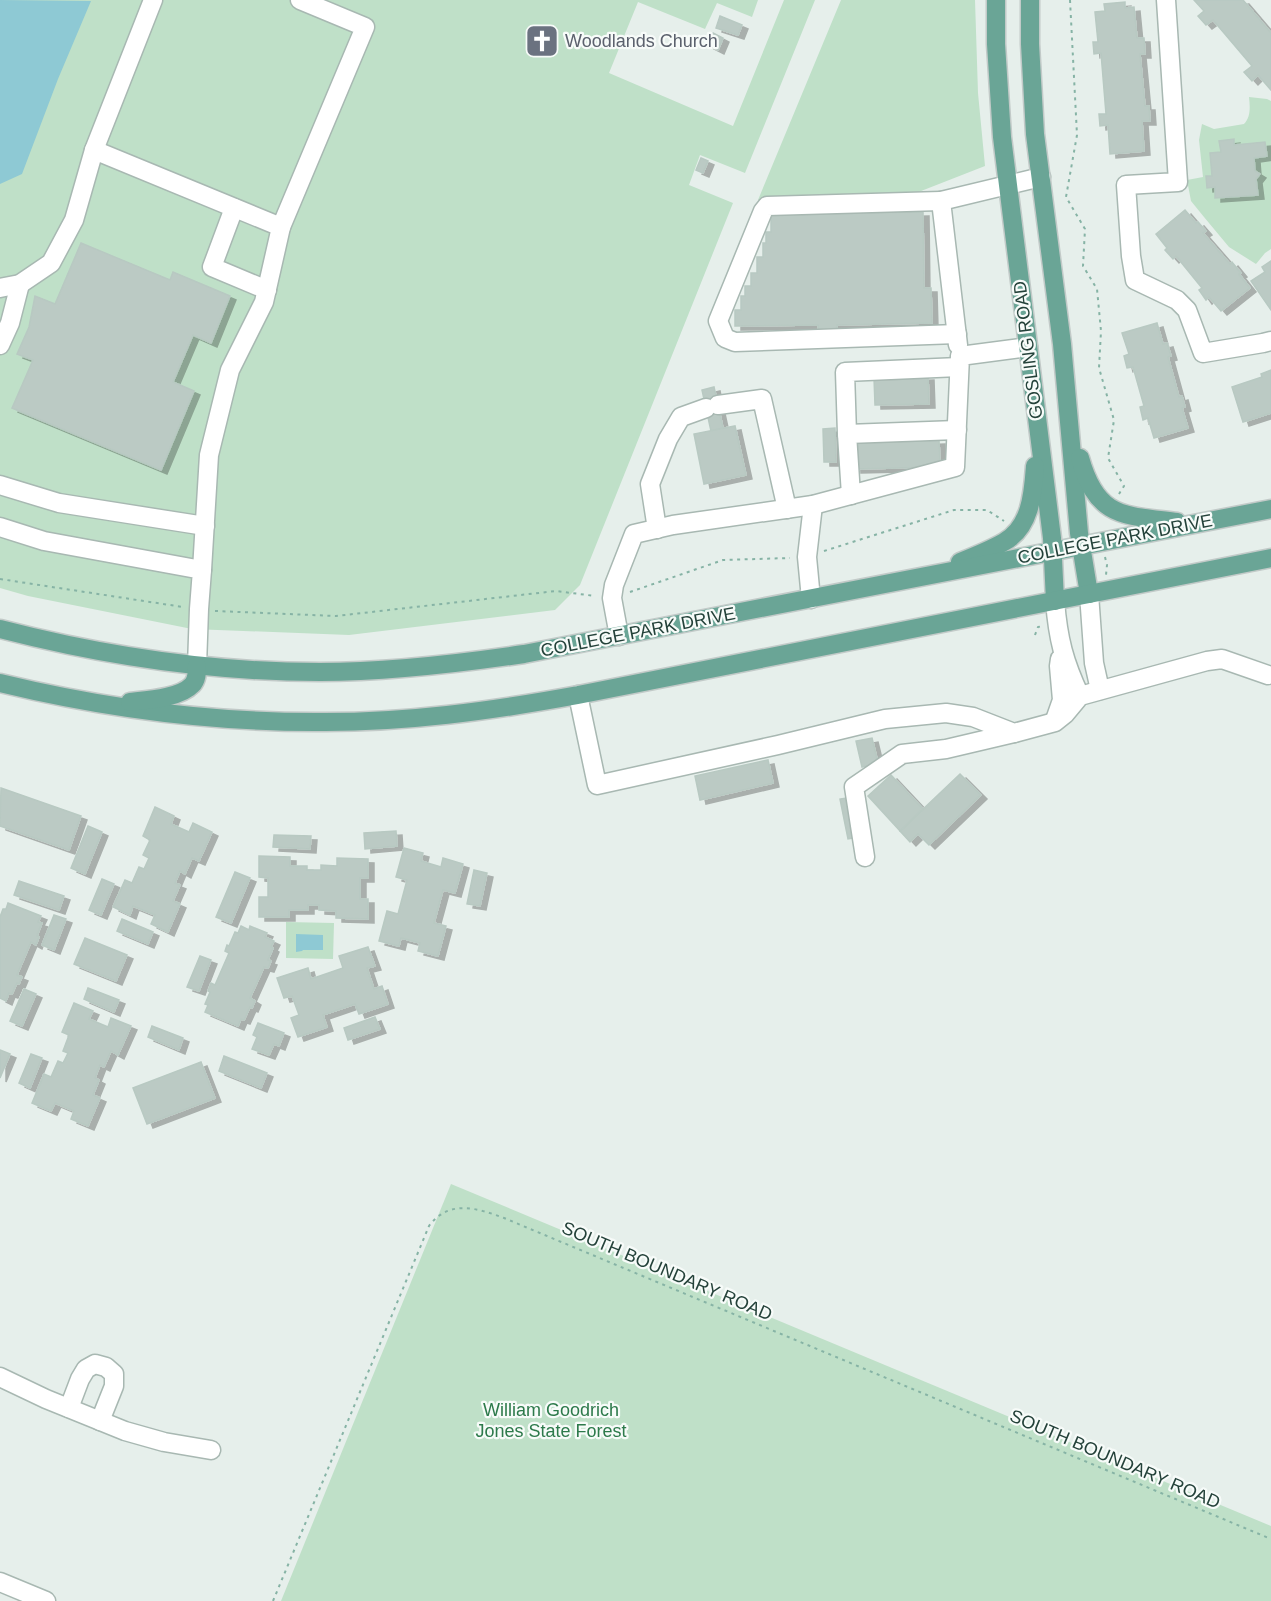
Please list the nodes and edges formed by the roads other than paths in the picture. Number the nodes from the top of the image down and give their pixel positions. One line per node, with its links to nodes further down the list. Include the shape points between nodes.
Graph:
1 (153, 0): 6 (street)
2 (300, 0): 11 (street, via 365,27)
3 (996, 0): 8 (main road, GOSLING ROAD)
4 (1030, 0): 7 (main road, GOSLING ROAD, via 1035,134)
5 (1166, 0): 16 (street, via 1178,182 1126,185 1136,280 1177,300 1187,310 1203,353)
6 (93, 150): 10 (street); 12 (street, via 74,220 51,263)
7 (1041, 177): 8 (street); 20 (main road, GOSLING ROAD)
8 (1008, 185): 9 (street); 18 (main road, GOSLING ROAD)
9 (941, 201): 15 (street); 15 (street, via 767,206 718,321 724,338 735,342)
10 (234, 208): 11 (street); 14 (street, via 212,267)
11 (281, 227): 14 (street)
12 (20, 284): 13 (street); 17 (street)
13 (0, 288)
14 (267, 290): 30 (street, via 230,370 209,455)
15 (957, 334): 19 (street)
16 (1271, 340)
17 (0, 345)
18 (1029, 348): 19 (street); 21 (main road, GOSLING ROAD)
19 (960, 362): 22 (street); 23 (street, via 845,372)
20 (1069, 419): 29 (main road, via 1086,479 1110,509 1124,515); 33 (main road, GOSLING ROAD)
21 (1038, 428): 34 (main road, GOSLING ROAD); 37 (main road, via 1033,494 1018,531 1006,541)
22 (957, 430): 23 (street); 25 (street, via 955,467)
23 (847, 434): 25 (street)
24 (0, 485): 30 (street, via 59,503)
25 (852, 495): 26 (street)
26 (813, 505): 27 (street); 39 (street, via 807,557)
27 (787, 508): 32 (street); 32 (street, via 762,399 712,407 681,417 650,484)
28 (1271, 508): 29 (main road, COLLEGE PARK DRIVE)
29 (1193, 524): 33 (main road, COLLEGE PARK DRIVE)
30 (205, 526): 36 (street)
31 (0, 527): 36 (street, via 44,540)
32 (657, 528): 42 (street, via 634,534 614,585 612,598)
33 (1081, 546): 34 (main road, COLLEGE PARK DRIVE); 38 (main road, GOSLING ROAD)
34 (1052, 552): 37 (main road, COLLEGE PARK DRIVE); 40 (main road, GOSLING ROAD)
35 (1271, 558): 38 (main road)
36 (202, 570): 44 (street)
37 (933, 575): 39 (main road, COLLEGE PARK DRIVE)
38 (1089, 594): 40 (main road); 47 (street, GOSLING ROAD)
39 (811, 599): 42 (main road, COLLEGE PARK DRIVE)
40 (1055, 601): 43 (street, GOSLING ROAD); 48 (main road)
41 (0, 629): 44 (main road, COLLEGE PARK DRIVE, via 128,657)
42 (619, 636): 44 (main road, COLLEGE PARK DRIVE, via 452,665 386,670 309,672)
43 (1062, 652): 49 (street, GOSLING ROAD); 51 (street, via 1062,700)
44 (197, 666): 50 (main road, via 192,686 183,691)
45 (1268, 675): 47 (street, via 1222,659)
46 (0, 683): 50 (main road)
47 (1100, 690): 49 (street)
48 (578, 695): 50 (main road, via 434,717 318,723 207,718); 52 (street, via 597,785 885,719 946,713 973,717)
49 (1080, 696): 51 (street)
50 (107, 704)
51 (1055, 722): 52 (street)
52 (1014, 733): 53 (street, via 946,749 902,754 854,787)
53 (865, 857)
54 (0, 1377): 55 (street)
55 (69, 1408): 56 (street); 56 (street, via 86,1369 95,1364 106,1366 114,1374 114,1386)
56 (100, 1421): 57 (street, via 164,1442)
57 (211, 1450)
58 (0, 1582): 59 (street)
59 (46, 1601)

